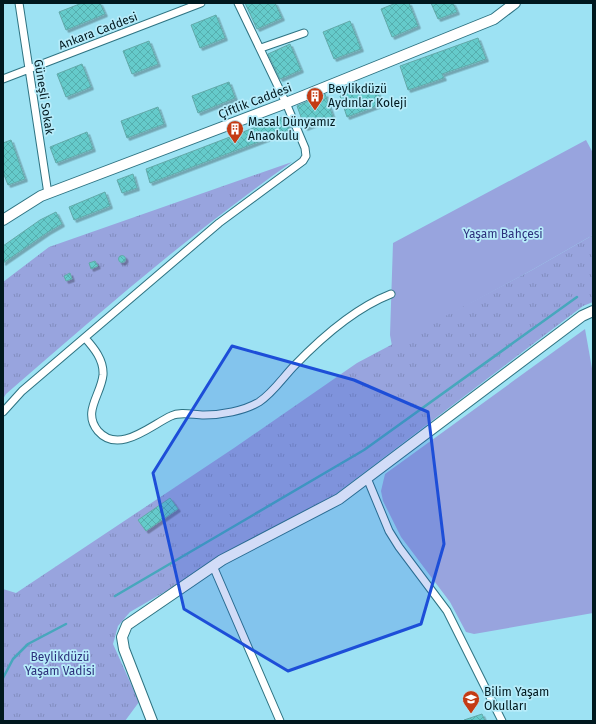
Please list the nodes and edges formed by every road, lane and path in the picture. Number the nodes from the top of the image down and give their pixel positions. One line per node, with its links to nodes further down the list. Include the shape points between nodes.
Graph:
1 (19, 3): 7 (street, Güneşli Sokak)
2 (201, 3): 7 (street, Ankara Caddesi)
3 (238, 3): 6 (street)
4 (515, 3): 9 (street, Çiftlik Caddesi, via 494,19)
5 (304, 33): 6 (street)
6 (261, 48): 9 (street)
7 (28, 70): 8 (street, Ankara Caddesi); 10 (street, Güneşli Sokak)
8 (3, 79)
9 (286, 103): 10 (street, Çiftlik Caddesi); 14 (street, via 305,148 306,156 303,161 219,223)
10 (48, 194): 11 (street, Çiftlik Caddesi)
11 (3, 220)
12 (392, 294): 14 (street, via 374,300 324,337 260,401 231,412 205,415 173,414 155,423 143,433 123,440 99,433 93,424 90,414 102,375 95,349)
13 (593, 311): 16 (street, via 582,316)
14 (85, 338): 15 (street, via 22,391)
15 (3, 412)
16 (367, 478): 17 (street, via 339,499); 20 (street, via 398,547 447,611)
17 (213, 566): 18 (street, via 135,618 123,631 124,649); 19 (street)
18 (152, 721)
19 (280, 721)
20 (502, 721)

